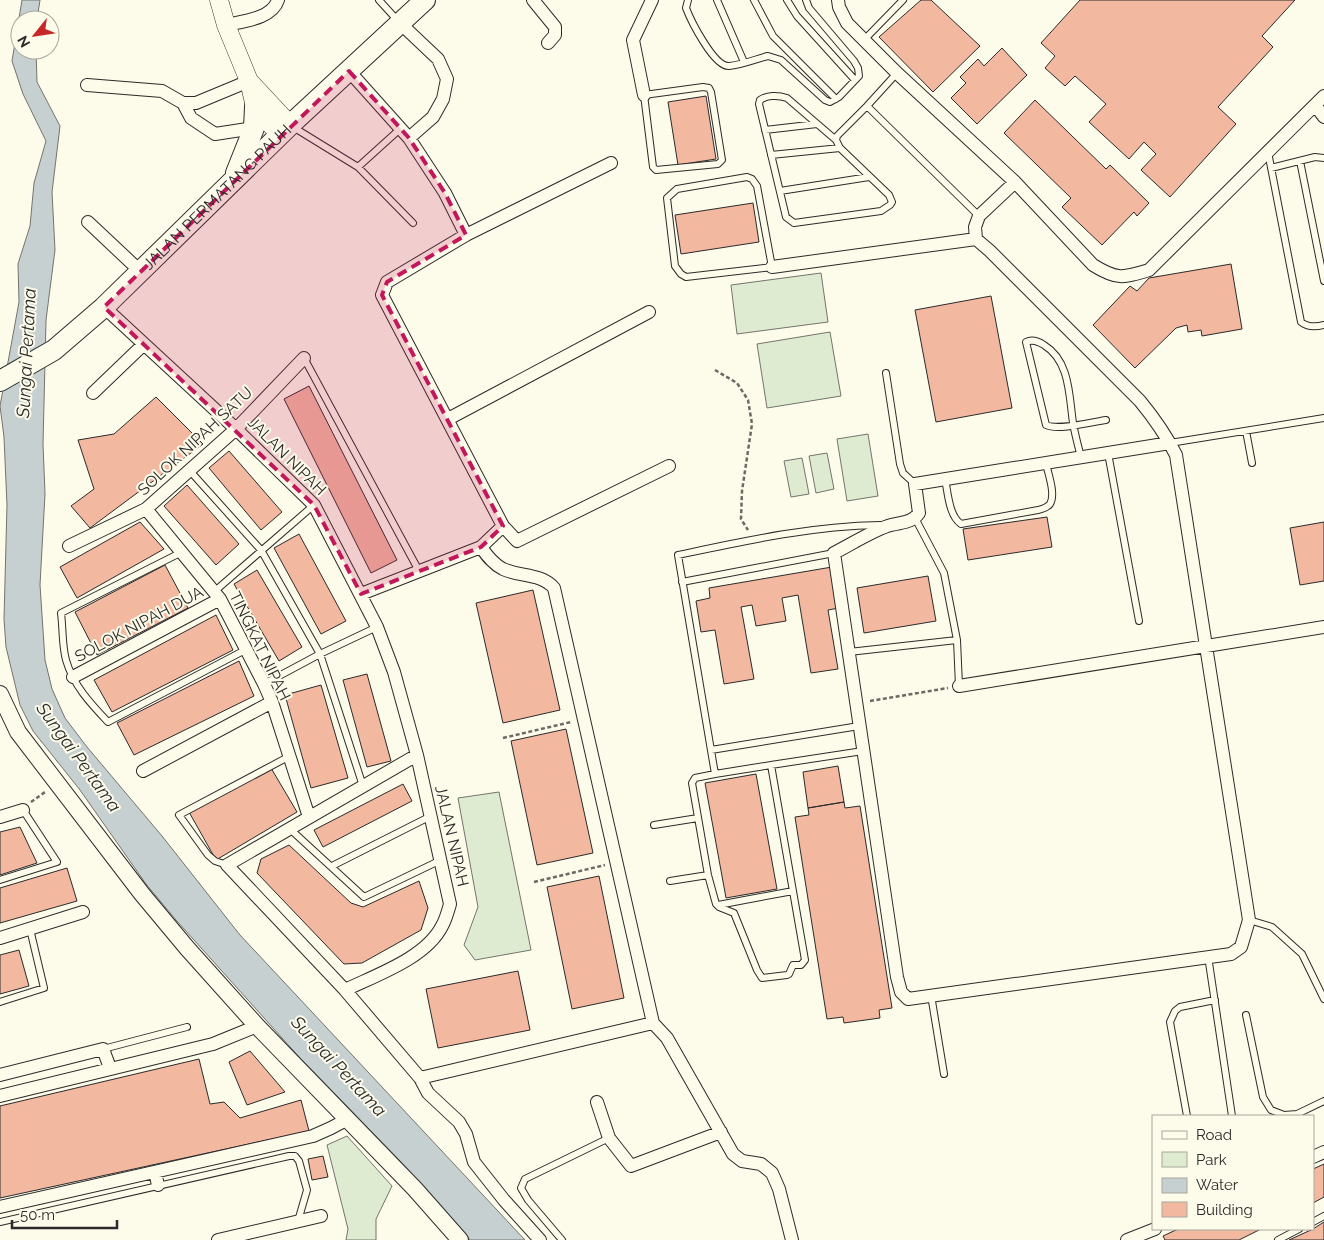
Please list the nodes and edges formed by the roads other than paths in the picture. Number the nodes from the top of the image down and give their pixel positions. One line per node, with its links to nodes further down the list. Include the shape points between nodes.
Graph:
1 (219, 0): 15 (main road)
2 (278, 0): 15 (street, via 273,10 258,18)
3 (378, 0): 14 (lane)
4 (425, 0): 14 (main road, JALAN PERMATANG PAUH)
5 (533, 0): 17 (street, via 555,27 555,34)
6 (652, 0): 24 (street, via 634,40)
7 (688, 0): 18 (lane, via 686,8 694,26 720,63 728,66)
8 (717, 0): 18 (lane)
9 (754, 0): 26 (lane, via 773,36)
10 (787, 0): 21 (lane, via 797,16)
11 (806, 0): 21 (lane, via 809,8 854,61 859,76)
12 (838, 0): 16 (street, via 847,23)
13 (903, 0): 16 (lane)
14 (401, 24): 19 (main road, JALAN PERMATANG PAUH); 37 (street, via 438,59 448,79 443,99 433,117)
15 (226, 25): 22 (main road)
16 (864, 40): 20 (street)
17 (548, 43)
18 (744, 62): 26 (lane, via 768,56 781,60 825,100 830,102)
19 (349, 71): 34 (street); 35 (main road, JALAN PERMATANG PAUH)
20 (897, 73): 30 (lane); 49 (street)
21 (855, 80): 26 (lane)
22 (249, 81): 27 (street, via 196,103); 29 (main road); 35 (main road)
23 (86, 85): 27 (street, via 162,91)
24 (644, 96): 24 (lane, via 656,170 722,160 709,88)
25 (1324, 96): 28 (street)
26 (836, 98)
27 (183, 103): 33 (street, via 191,118 214,134)
28 (1315, 105): 31 (street); 40 (street)
29 (255, 106): 33 (main road); 35 (main road)
30 (867, 106): 38 (lane); 51 (lane)
31 (1324, 117)
32 (817, 124): 36 (lane); 36 (lane, via 787,98 764,97 759,104); 38 (lane)
33 (254, 128): 48 (main road)
34 (400, 129): 37 (street); 45 (lane)
35 (285, 130): 45 (lane); 48 (main road, JALAN PERMATANG PAUH)
36 (765, 130): 41 (lane)
37 (409, 138): 54 (street, via 445,193)
38 (836, 140): 39 (lane)
39 (840, 148): 41 (lane); 47 (lane)
40 (1268, 152): 46 (lane); 49 (street, via 1149,270 1127,277 1109,275 1093,265)
41 (771, 155): 50 (lane)
42 (1324, 158): 43 (lane)
43 (1300, 161): 46 (lane); 58 (lane)
44 (611, 163): 54 (street)
45 (358, 167): 53 (lane)
46 (1271, 168): 61 (lane, via 1301,322 1312,326)
47 (869, 177): 50 (lane); 50 (lane, via 892,202 881,210 794,223 786,217)
48 (232, 182): 57 (main road, JALAN PERMATANG PAUH)
49 (1014, 182): 51 (street)
50 (780, 191)
51 (979, 216): 55 (street, via 975,227)
52 (88, 222): 57 (street)
53 (414, 223)
54 (466, 235): 68 (street, via 387,282 382,295)
55 (976, 239): 56 (street); 73 (street, via 1140,401)
56 (772, 267): 56 (lane, via 686,277 681,274 675,266 669,195 677,189 747,177 752,179 757,186)
57 (140, 271): 59 (main road, JALAN PERMATANG PAUH)
58 (1324, 281)
59 (104, 307): 62 (street, JALAN NIPAH); 65 (main road, JALAN PERMATANG PAUH, via 54,350)
60 (649, 312): 68 (street)
61 (1324, 325)
62 (144, 344): 66 (street); 71 (street, JALAN NIPAH)
63 (304, 358): 71 (street, SOLOK NIPAH SATU); 92 (lane)
64 (886, 373): 81 (lane, via 900,464 903,473)
65 (0, 381)
66 (93, 393)
67 (1324, 418): 72 (lane)
68 (448, 419): 86 (street)
69 (1106, 420): 70 (lane)
70 (1074, 425): 70 (lane, via 1068,381 1054,351 1042,343 1028,341 1025,344 1046,425); 75 (lane)
71 (236, 428): 79 (street, SOLOK NIPAH SATU); 82 (street, JALAN NIPAH)
72 (1246, 431): 73 (lane); 77 (lane)
73 (1170, 443): 74 (street); 100 (street, via 1176,455)
74 (1108, 453): 75 (street); 96 (lane)
75 (1081, 457): 76 (street)
76 (1046, 463): 80 (street); 80 (lane, via 1052,495 1046,507 961,524 953,512)
77 (1252, 464)
78 (669, 466): 86 (street, via 517,541)
79 (190, 471): 83 (street, SOLOK NIPAH SATU); 89 (lane)
80 (945, 479): 81 (street)
81 (915, 484): 84 (street, via 919,513)
82 (314, 505): 89 (lane); 94 (street, JALAN NIPAH)
83 (146, 509): 87 (street, SOLOK NIPAH SATU); 90 (street, TINGKAT NIPAH)
84 (915, 518): 85 (street); 99 (lane, via 944,573)
85 (889, 525): 91 (street); 93 (lane, via 843,526 754,539 678,555)
86 (503, 526): 88 (street)
87 (69, 546)
88 (481, 547): 92 (street); 144 (street, via 491,561 504,569 548,581 554,588)
89 (261, 550): 95 (lane); 103 (lane)
90 (182, 552): 95 (street, TINGKAT NIPAH); 104 (lane, via 61,613 66,659)
91 (834, 553): 93 (lane); 102 (street)
92 (419, 571): 94 (street)
93 (682, 582): 110 (lane)
94 (360, 594): 97 (street, JALAN NIPAH)
95 (218, 595): 101 (street, TINGKAT NIPAH); 104 (street, SOLOK NIPAH DUA)
96 (1139, 621)
97 (377, 627): 103 (lane); 112 (street, JALAN NIPAH, via 394,672)
98 (1324, 627): 100 (street)
99 (957, 640): 102 (lane); 106 (lane)
100 (1206, 646): 106 (street); 134 (street)
101 (247, 649): 104 (lane, via 108,722 86,699); 105 (street, TINGKAT NIPAH)
102 (848, 652): 109 (street)
103 (320, 654): 105 (lane); 117 (lane)
104 (73, 677)
105 (264, 684): 108 (street, TINGKAT NIPAH)
106 (959, 686)
107 (0, 694): 145 (street, via 18,732 58,784 170,928)
108 (272, 702): 113 (street, TINGKAT NIPAH); 115 (street)
109 (859, 726): 110 (lane); 111 (street)
110 (711, 750): 116 (lane)
111 (863, 751): 114 (lane); 139 (street, via 897,978 901,992 908,999)
112 (417, 755): 117 (street); 119 (street, JALAN NIPAH)
113 (290, 756): 121 (street, TINGKAT NIPAH); 126 (lane, via 179,815 208,855)
114 (771, 765): 116 (lane); 131 (lane)
115 (143, 771)
116 (715, 774): 122 (lane, via 693,780)
117 (362, 786): 121 (street)
118 (23, 810): 120 (street); 129 (lane, via 57,862)
119 (432, 816): 125 (street, JALAN NIPAH); 127 (lane)
120 (0, 817)
121 (309, 818): 124 (street)
122 (698, 818): 123 (lane); 128 (lane)
123 (654, 825)
124 (290, 829): 126 (street); 127 (lane)
125 (441, 860): 127 (lane, via 364,897); 138 (street, JALAN NIPAH, via 450,904 442,927 426,947)
126 (228, 865): 138 (street)
127 (332, 866)
128 (708, 875): 130 (lane); 132 (lane)
129 (0, 880)
130 (670, 881)
131 (793, 891): 132 (lane); 132 (lane, via 805,960 801,965 793,965 787,975 762,978 734,913)
132 (717, 905)
133 (84, 912): 135 (street)
134 (1249, 920): 137 (street, via 1241,947 1232,954); 140 (lane, via 1272,927 1302,954)
135 (30, 929): 136 (street); 142 (lane, via 44,988)
136 (0, 938)
137 (1208, 956): 139 (street); 141 (lane)
138 (345, 990): 151 (street)
139 (931, 995): 149 (lane)
140 (1324, 999)
141 (1215, 1000): 155 (lane, via 1180,1007 1170,1022); 156 (lane)
142 (0, 1002)
143 (1246, 1016): 153 (lane, via 1263,1097 1271,1110 1284,1115 1297,1114)
144 (653, 1023): 151 (street); 158 (street, via 667,1038)
145 (257, 1026): 148 (street, via 213,1044); 157 (street)
146 (187, 1027): 147 (lane)
147 (103, 1049): 148 (street); 150 (street)
148 (110, 1068): 152 (street)
149 (944, 1074)
150 (0, 1075)
151 (420, 1078): 171 (street, via 428,1093 459,1122 474,1162)
152 (0, 1096)
153 (1324, 1101)
154 (597, 1102): 159 (street)
155 (1187, 1115)
156 (1232, 1115)
157 (346, 1120): 160 (street, via 313,1136); 170 (street, via 415,1189)
158 (721, 1132): 159 (street, via 631,1166); 173 (street, via 733,1154 742,1161 761,1164 772,1173)
159 (609, 1138): 172 (lane, via 525,1179 522,1188 528,1200)
160 (155, 1172): 161 (street); 162 (street)
161 (158, 1185): 164 (lane); 165 (lane, via 296,1156 307,1190)
162 (0, 1207)
163 (321, 1216): 165 (street)
164 (0, 1222)
165 (297, 1222): 169 (street)
166 (1153, 1230): 168 (street)
167 (1298, 1230): 174 (lane)
168 (1131, 1239)
169 (218, 1240)
170 (460, 1240)
171 (540, 1240)
172 (562, 1240)
173 (792, 1240)
174 (1278, 1240)

